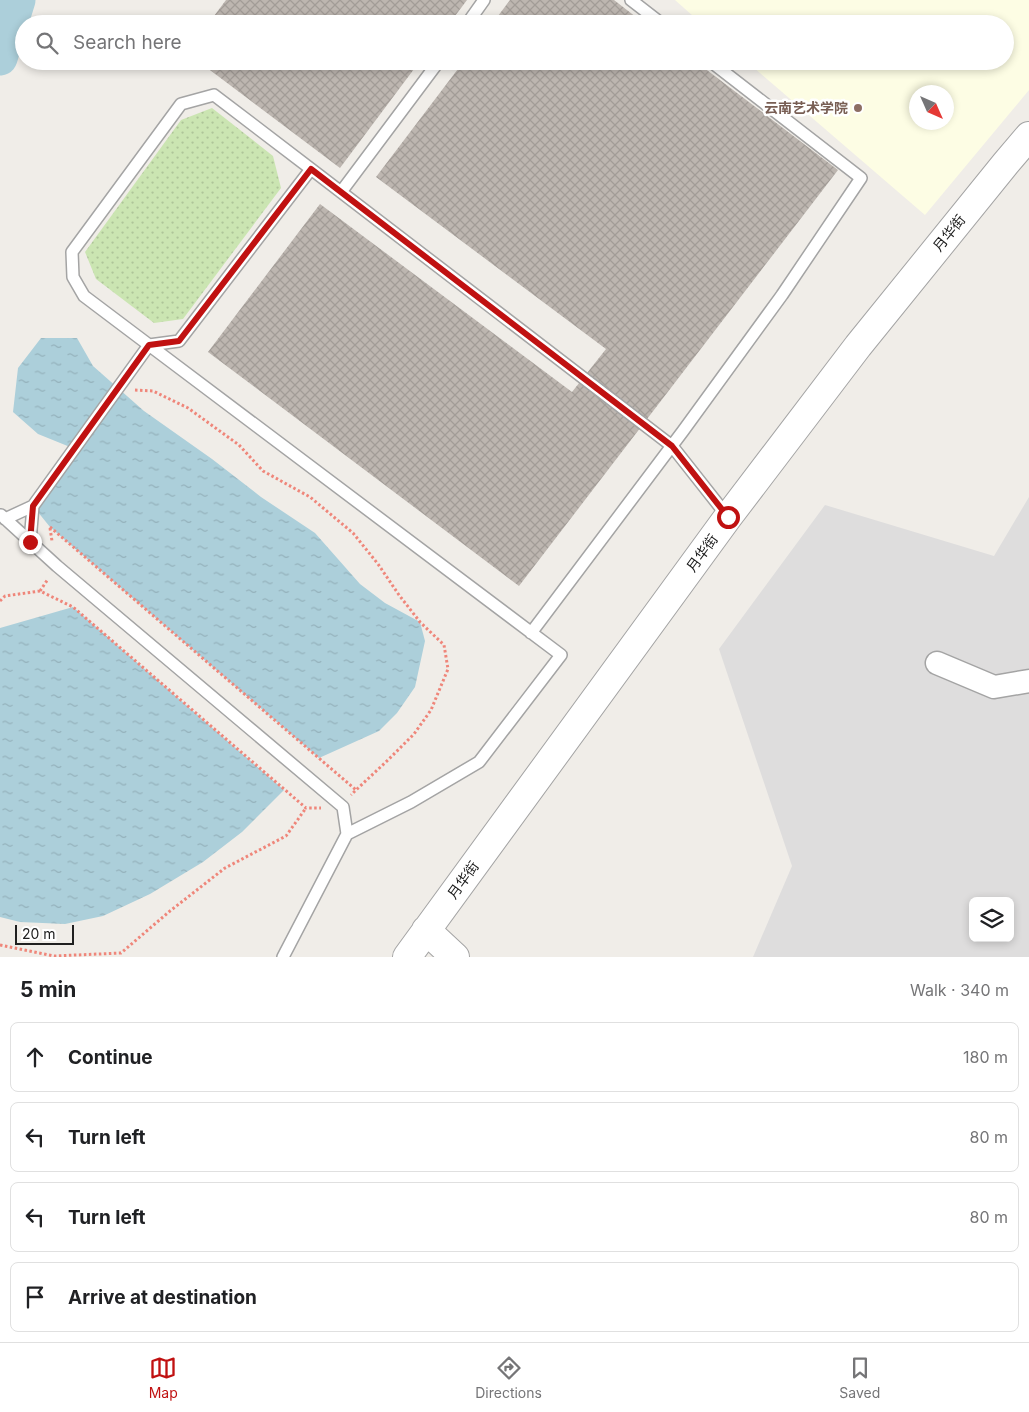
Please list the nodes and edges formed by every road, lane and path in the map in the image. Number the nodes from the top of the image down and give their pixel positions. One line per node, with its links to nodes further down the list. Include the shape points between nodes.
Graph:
1 (484, 0): 3 (lane)
2 (631, 0): 4 (lane)
3 (473, 15)
4 (650, 15)
5 (432, 70): 10 (lane)
6 (722, 70): 13 (lane, via 860,178 782,295)
7 (1029, 136): 16 (street, 月华街, via 858,346)
8 (1029, 163): 28 (street, 月华街, via 860,370)
9 (311, 169): 10 (lane); 11 (lane, via 179,341); 11 (lane, via 214,95 181,104 72,252 73,277 84,296)
10 (342, 192): 13 (lane)
11 (149, 345): 12 (lane); 21 (lane)
12 (119, 388): 14 (lane); 24 (path, via 153,392 188,408 238,444 262,471 310,496 353,533 420,622 444,645 448,669 431,710 414,734)
13 (672, 446): 16 (lane); 21 (lane)
14 (33, 506): 15 (lane); 17 (path); 18 (lane)
15 (2, 517): 18 (lane)
16 (728, 517): 28 (street, 月华街)
17 (50, 527): 19 (path); 24 (path)
18 (30, 542): 19 (lane)
19 (57, 566): 25 (lane)
20 (0, 601): 27 (path, via 5,596 40,591 73,607 306,808 286,836 225,868 121,953 54,956)
21 (531, 633): 26 (lane, via 561,655 479,762)
22 (937, 663): 23 (street, via 994,687)
23 (1029, 681)
24 (356, 790): 25 (path)
25 (343, 807): 26 (lane)
26 (347, 834): 29 (lane)
27 (0, 946)
28 (426, 950)
29 (283, 957)

